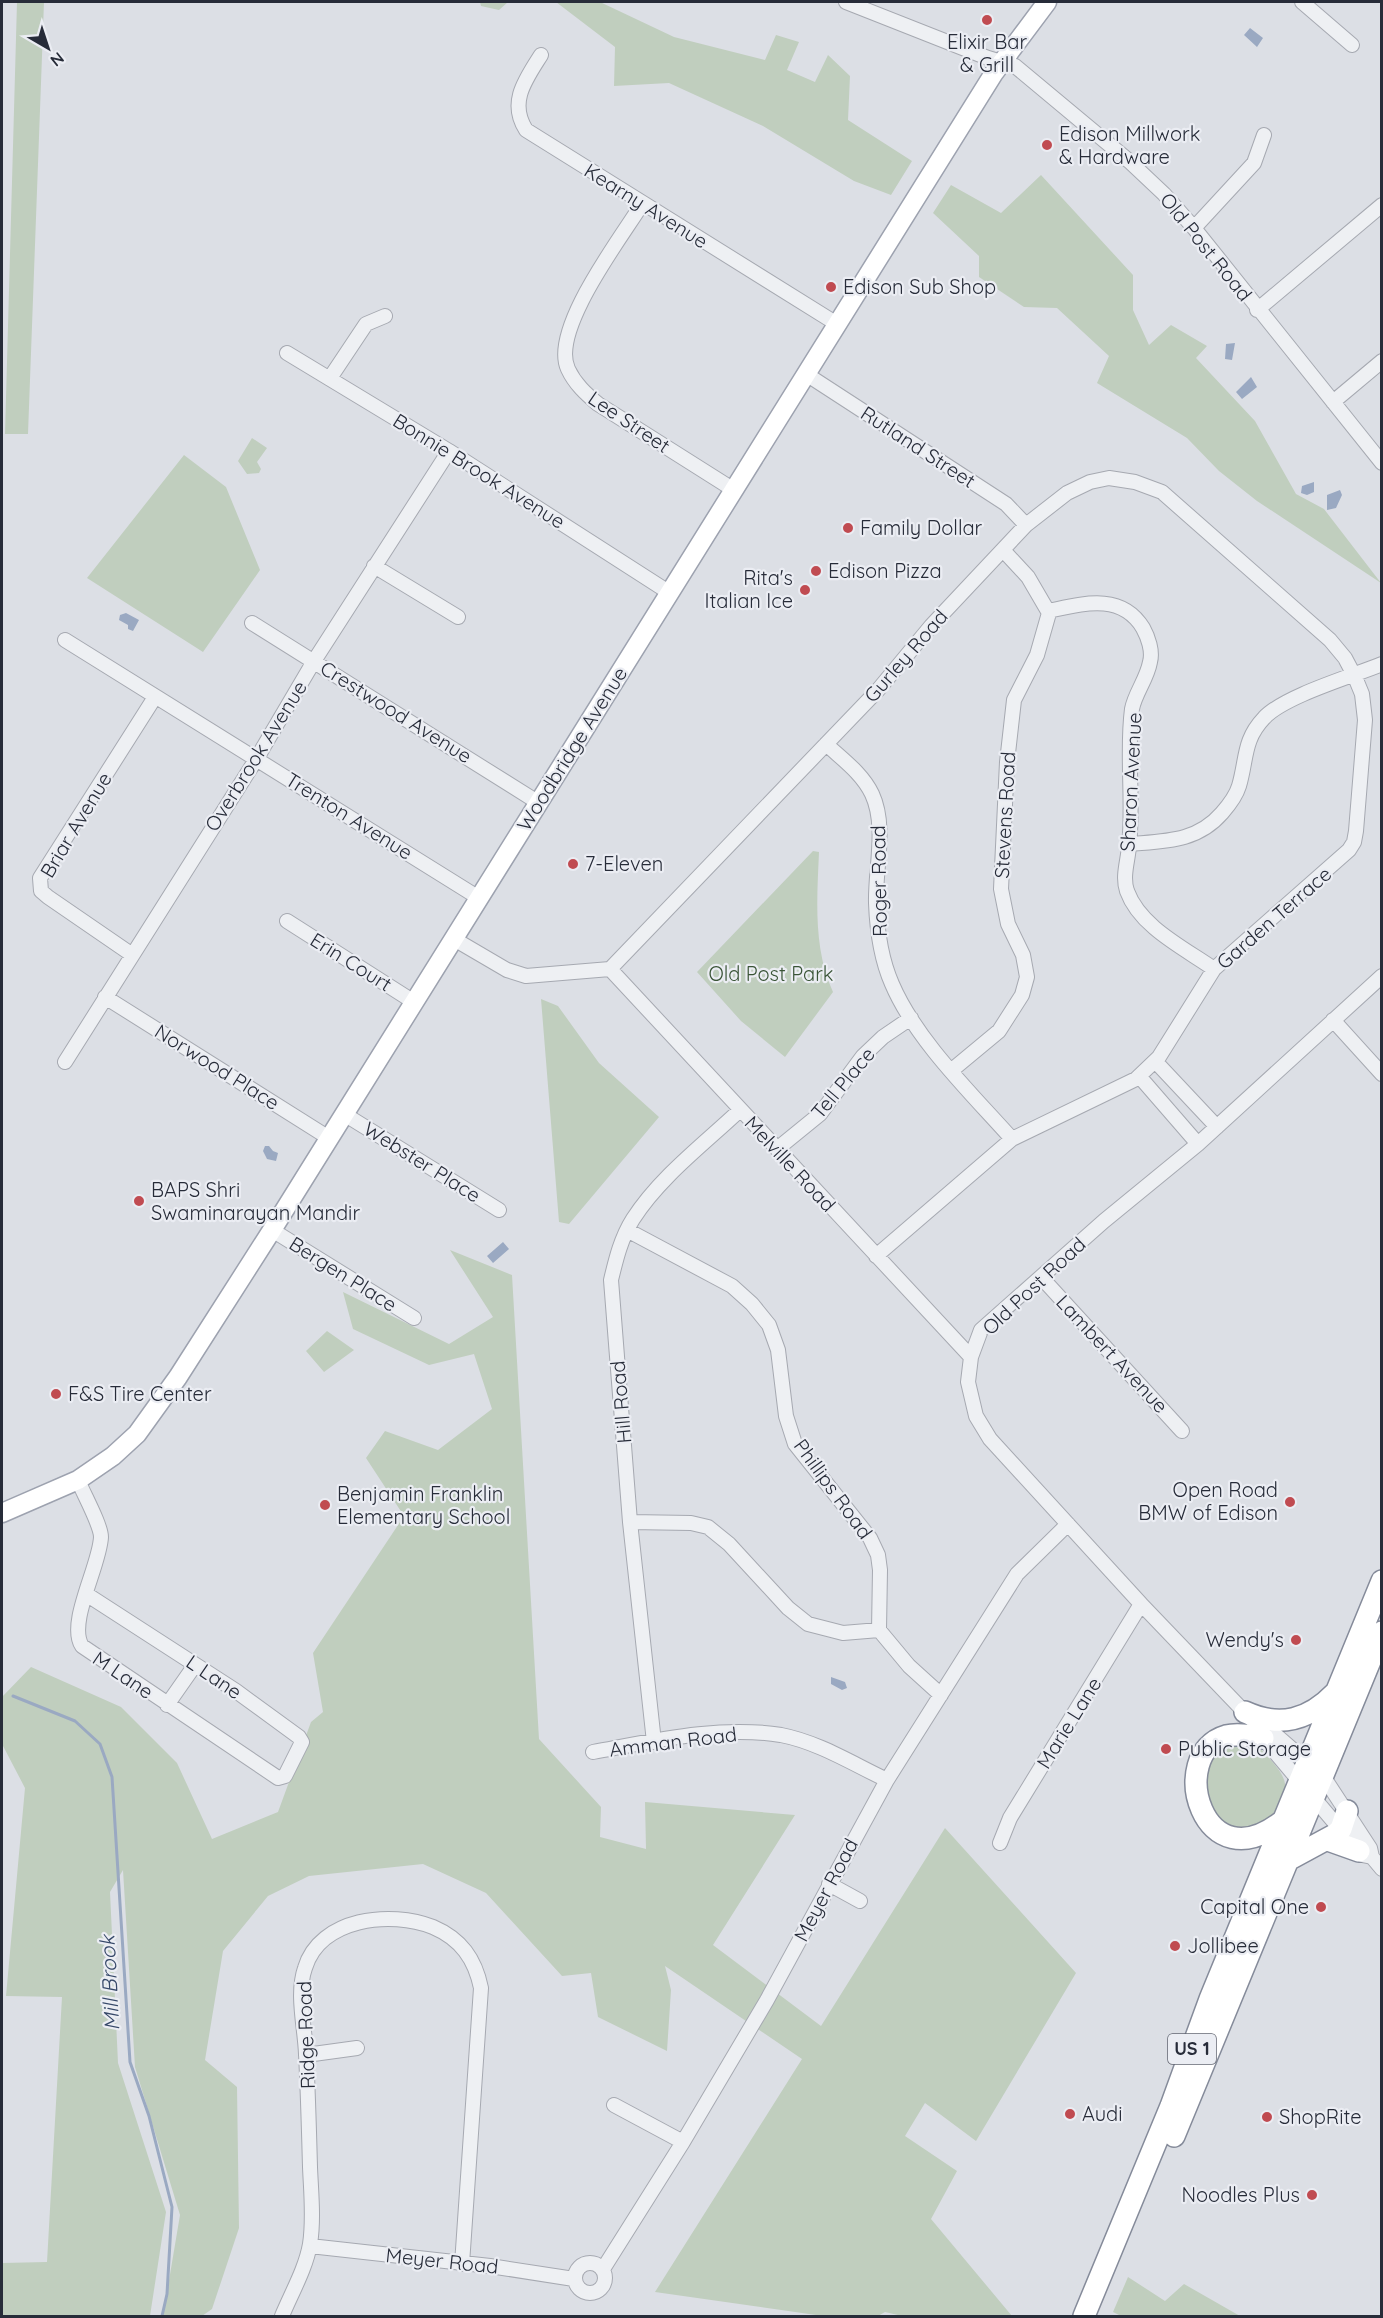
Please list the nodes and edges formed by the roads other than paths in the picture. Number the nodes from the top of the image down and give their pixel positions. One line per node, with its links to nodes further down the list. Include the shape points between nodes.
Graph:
1 (846, 2): 6 (street, Old Post Road, via 988,58)
2 (1047, 2): 6 (main road, Woodbridge Avenue)
3 (1302, 2): 4 (street)
4 (1352, 45)
5 (541, 55): 8 (street, Kearny Avenue, via 518,96 526,130)
6 (1003, 60): 10 (street, Old Post Road, via 1026,74 1129,161); 13 (main road, Woodbridge Avenue)
7 (1264, 135): 10 (street, via 1254,163)
8 (642, 204): 13 (street, Kearny Avenue); 21 (street, Lee Street, via 572,317 566,341 567,368 580,388 598,404)
9 (1382, 205): 11 (street)
10 (1194, 228): 11 (street, Old Post Road)
11 (1257, 310): 18 (street, Old Post Road)
12 (385, 316): 17 (street, via 366,324)
13 (837, 324): 16 (main road, Woodbridge Avenue)
14 (287, 353): 17 (street, Bonnie Brook Avenue)
15 (1382, 361): 18 (street)
16 (806, 374): 21 (main road, Woodbridge Avenue); 22 (street, Rutland Street, via 1006,504)
17 (330, 378): 19 (street, Bonnie Brook Avenue)
18 (1333, 402): 20 (street, Old Post Road)
19 (449, 451): 24 (street, Overbrook Avenue); 25 (street, Bonnie Brook Avenue)
20 (1382, 463)
21 (734, 490): 25 (main road, Woodbridge Avenue)
22 (1026, 525): 23 (street, Gurley Road); 32 (street, Gurley Road, via 1067,493 1090,482 1109,478 1162,492 1330,640)
23 (1003, 550): 26 (street, via 1028,577); 34 (street, Gurley Road)
24 (374, 566): 27 (street); 30 (street, Overbrook Avenue)
25 (670, 593): 36 (main road, Woodbridge Avenue)
26 (1048, 611): 37 (street, Sharon Avenue, via 1105,603 1124,608 1148,636 1151,662 1132,708); 51 (street, Stevens Road, via 1037,655 1014,700 1007,762 1001,889 1008,924 1023,955 1026,977 1011,1016)
27 (458, 617)
28 (252, 623): 30 (street, Crestwood Avenue)
29 (65, 640): 33 (street, Trenton Avenue)
30 (314, 661): 35 (street, Overbrook Avenue); 36 (street, Crestwood Avenue)
31 (1382, 664): 32 (street)
32 (1354, 675): 37 (street, via 1296,698 1266,716 1245,750 1235,795 1202,831 1173,841); 43 (street, Garden Terrace, via 1362,694 1365,720 1354,842)
33 (155, 698): 35 (street, Trenton Avenue); 41 (street, Briar Avenue, via 40,878 41,891 48,897)
34 (826, 744): 42 (street, Gurley Road); 47 (street, Roger Road, via 862,778 873,795 879,820 879,942 891,983)
35 (257, 758): 38 (street, Trenton Avenue); 41 (street, Overbrook Avenue)
36 (538, 803): 38 (main road, Woodbridge Avenue)
37 (1130, 844): 43 (street, Sharon Avenue, via 1124,880 1133,902 1152,926)
38 (479, 898): 40 (main road, Woodbridge Avenue)
39 (287, 921): 46 (street, Erin Court)
40 (454, 939): 42 (street, via 507,970 526,976); 46 (main road, Woodbridge Avenue)
41 (131, 954): 45 (street, Overbrook Avenue)
42 (610, 969): 54 (street, Melville Road)
43 (1214, 969): 49 (street, Garden Terrace)
44 (1382, 976): 48 (street, Old Post Road)
45 (105, 997): 50 (street, Overbrook Avenue); 57 (street, Norwood Place)
46 (414, 1002): 55 (main road, Woodbridge Avenue)
47 (911, 1018): 51 (street, Roger Road); 60 (street, Tell Place, via 863,1056 820,1114)
48 (1333, 1020): 52 (street); 56 (street, Old Post Road)
49 (1155, 1061): 53 (street, Garden Terrace); 56 (street)
50 (65, 1062)
51 (952, 1070): 58 (street, Roger Road)
52 (1382, 1074)
53 (1139, 1076): 58 (street, Garden Terrace); 59 (street)
54 (740, 1110): 60 (street, Melville Road); 63 (street, Hill Road, via 658,1187)
55 (344, 1114): 57 (main road, Woodbridge Avenue); 61 (street, Webster Place)
56 (1217, 1127): 59 (street, Old Post Road)
57 (330, 1138): 62 (main road, Woodbridge Avenue)
58 (1012, 1139): 64 (street, Garden Terrace)
59 (1198, 1144): 65 (street, Old Post Road)
60 (777, 1149): 64 (street, Melville Road)
61 (499, 1210)
62 (272, 1230): 66 (street, Bergen Place); 69 (main road, Woodbridge Avenue, via 137,1434)
63 (627, 1230): 72 (street, Hill Road, via 611,1280); 77 (street, Phillips Road, via 732,1286 753,1304 769,1326 778,1350 786,1416 795,1444 870,1538 878,1555)
64 (876, 1256): 67 (street, Melville Road)
65 (1041, 1277): 67 (street, Old Post Road, via 981,1330); 68 (street, Lambert Avenue)
66 (414, 1318)
67 (971, 1357): 73 (street, Old Post Road, via 968,1382 976,1416 990,1439)
68 (1182, 1431)
69 (78, 1480): 70 (main road, Woodbridge Avenue); 71 (main road, Woodbridge Avenue); 75 (street, M Lane, via 101,1536)
70 (2, 1504)
71 (2, 1513)
72 (630, 1522): 77 (street, via 708,1527 808,1624 843,1633); 84 (street, Hill Road)
73 (1068, 1524): 76 (street, Old Post Road); 81 (street, Meyer Road, via 1017,1574)
74 (1382, 1581): 80 (highway, US 1)
75 (86, 1594): 79 (street, L Lane); 82 (street, M Lane, via 77,1634 82,1646)
76 (1141, 1605): 83 (street, Old Post Road); 91 (street, Marie Lane, via 1010,1818)
77 (879, 1630): 81 (street, via 909,1666)
78 (1382, 1632): 87 (highway, US 1)
79 (195, 1665): 82 (street); 86 (street, L Lane, via 299,1737 301,1749)
80 (1337, 1690): 83 (highway, via 1315,1711 1296,1719 1268,1720); 87 (highway, US 1)
81 (941, 1695): 88 (street, Meyer Road)
82 (167, 1705): 86 (street, M Lane)
83 (1255, 1725): 87 (street, Old Post Road); 87 (street, Old Post Road, via 1269,1729); 89 (highway, via 1217,1741 1206,1752 1198,1768 1197,1796 1214,1828 1236,1839 1257,1838)
84 (654, 1742): 85 (street, Amman Road); 88 (street, Amman Road, via 737,1731 782,1736 823,1748)
85 (593, 1752)
86 (282, 1778)
87 (1311, 1779): 89 (highway, US 1); 90 (street, Old Post Road); 90 (street, Old Post Road); 93 (highway, US 1)
88 (887, 1780): 95 (street, Meyer Road)
89 (1285, 1819): 106 (highway, US 1)
90 (1339, 1827): 92 (highway); 92 (street, Old Post Road, via 1371,1848); 93 (highway)
91 (1000, 1844)
92 (1365, 1854): 94 (street, Old Post Road)
93 (1288, 1860): 107 (highway, US 1)
94 (1382, 1869)
95 (828, 1884): 96 (street); 100 (street, Meyer Road, via 767,2000)
96 (860, 1901)
97 (357, 2048): 98 (street)
98 (306, 2055): 101 (street, Ridge Road); 102 (street, Ridge Road, via 301,1988 305,1968 311,1956 342,1926 360,1920 408,1921 430,1926 458,1941 470,1955 481,1988)
99 (614, 2104): 100 (street)
100 (683, 2142): 103 (street, Meyer Road)
101 (309, 2246): 102 (street, Meyer Road); 105 (street, Ridge Road)
102 (462, 2264): 104 (street, Meyer Road)
103 (603, 2269): 104 (street, via 595,2263 585,2263); 104 (street, Meyer Road, via 604,2284 597,2291 582,2291)
104 (574, 2278)
105 (282, 2316)
106 (1084, 2316)
107 (1100, 2316)

